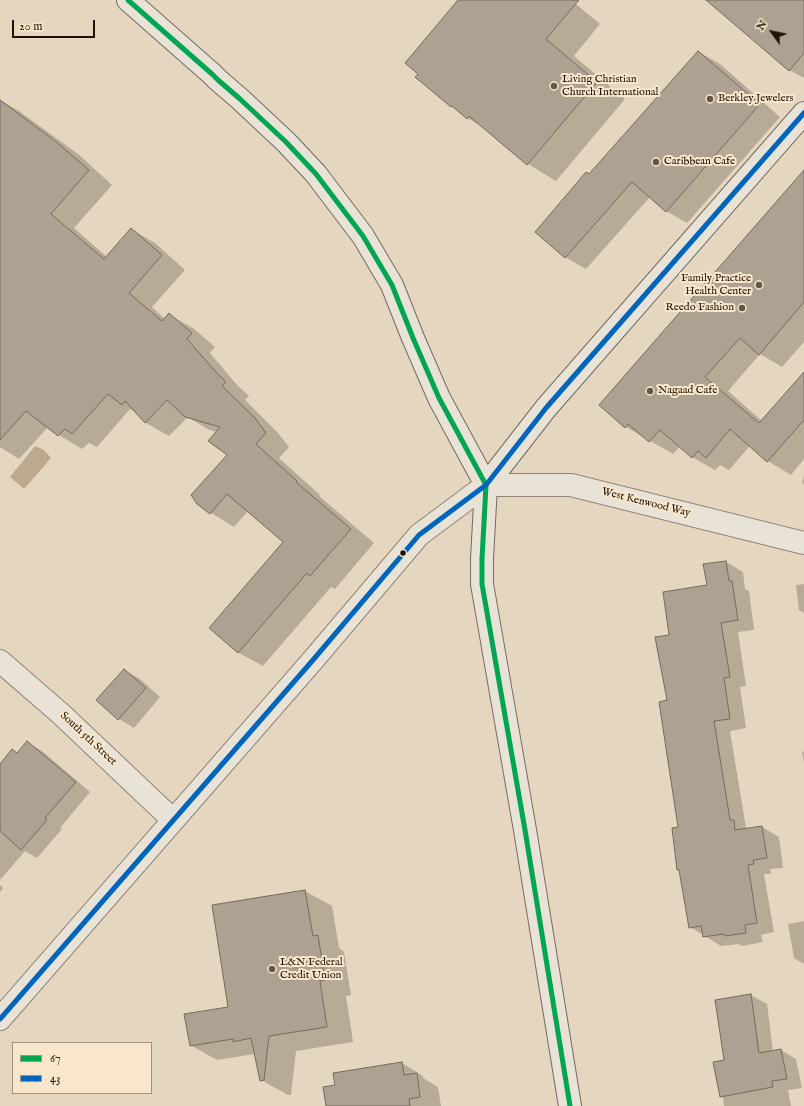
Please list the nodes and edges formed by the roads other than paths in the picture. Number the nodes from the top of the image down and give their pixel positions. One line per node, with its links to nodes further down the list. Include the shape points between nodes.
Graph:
1 (128, 0): 3 (main road, via 286,142 316,174 363,236 392,285 439,398)
2 (804, 112): 3 (main road, via 546,408)
3 (486, 485): 4 (main road, West Kenwood Way, via 571,485); 6 (main road, via 419,535); 8 (main road, via 482,584)
4 (804, 543)
5 (0, 661): 6 (main road, South 5th Street, via 61,714)
6 (173, 820): 7 (main road)
7 (0, 1020)
8 (570, 1106)

